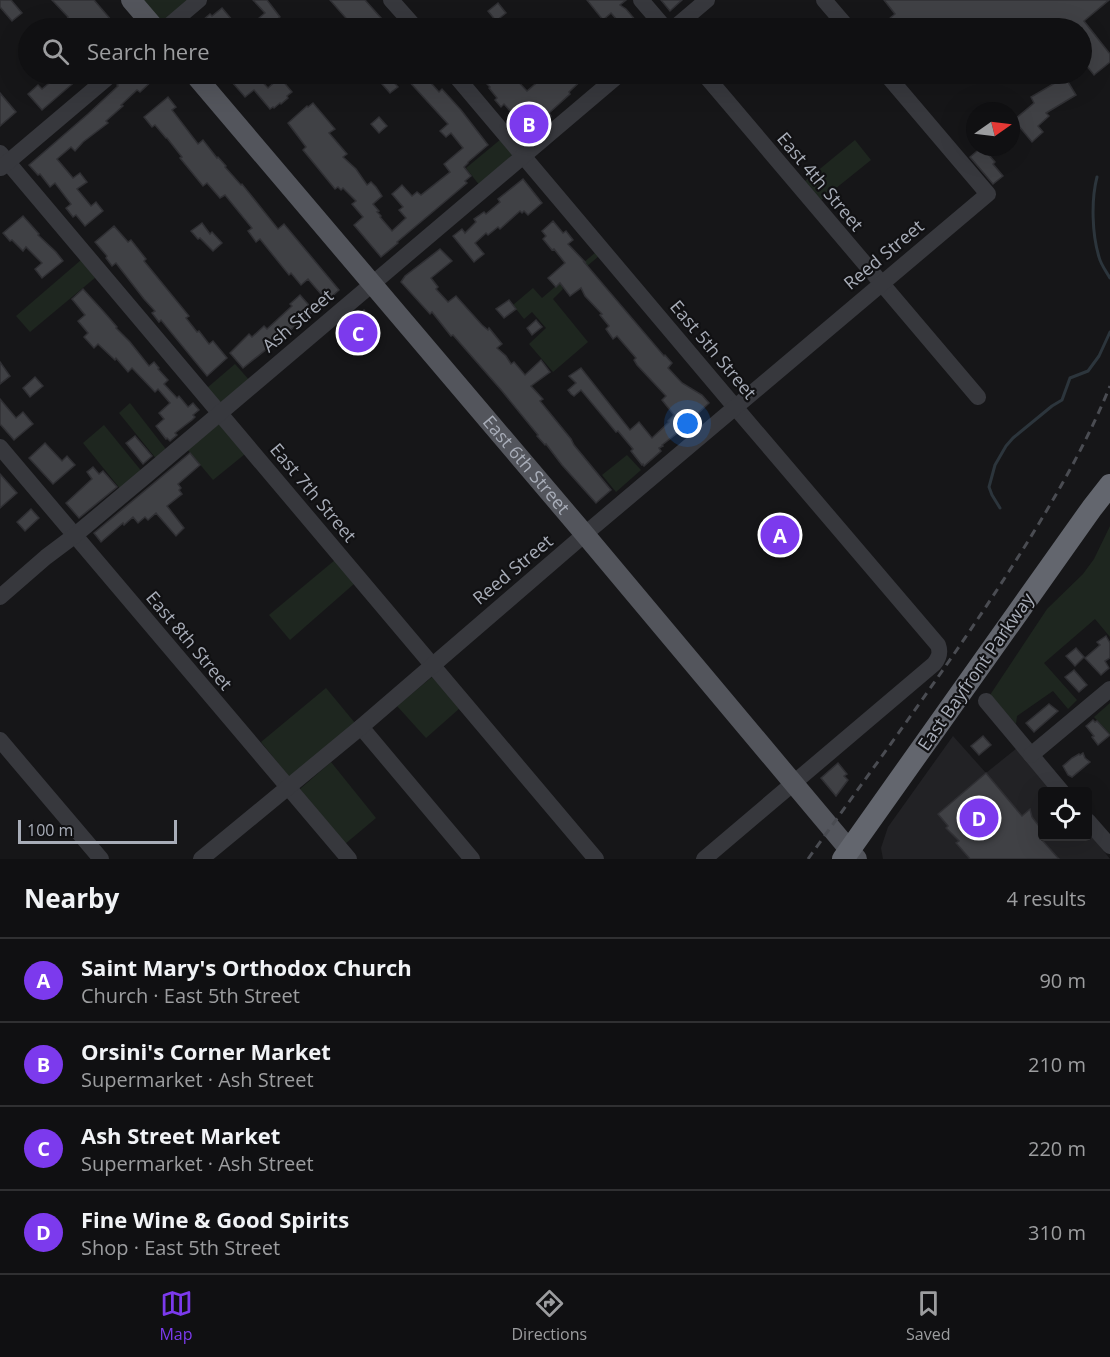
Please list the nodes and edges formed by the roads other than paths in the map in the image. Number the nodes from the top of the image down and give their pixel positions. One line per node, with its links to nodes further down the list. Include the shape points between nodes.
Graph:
1 (131, 0): 7 (main road)
2 (199, 0): 8 (street)
3 (391, 0): 9 (street)
4 (641, 0): 10 (street)
5 (707, 0): 11 (street)
6 (824, 0): 12 (street)
7 (146, 18)
8 (178, 18)
9 (407, 18)
10 (656, 18)
11 (686, 18)
12 (839, 18)
13 (99, 84): 20 (street)
14 (202, 84): 21 (main road, East 6th Street)
15 (463, 84): 19 (street, East 5th Street)
16 (608, 84): 19 (street, Ash Street)
17 (712, 84): 22 (street, East 4th Street)
18 (894, 84): 22 (street, Reed Street, via 988,194)
19 (524, 155): 21 (street, Ash Street); 24 (street, East 5th Street)
20 (2, 161): 25 (street, East 7th Street)
21 (372, 284): 25 (street, Ash Street); 28 (main road, East 6th Street)
22 (881, 284): 23 (street, East 4th Street); 24 (street, Reed Street)
23 (978, 397)
24 (735, 407): 28 (street, Reed Street); 37 (street, East 5th Street, via 938,645 940,653 934,664)
25 (219, 413): 29 (street, Ash Street); 31 (street, East 7th Street)
26 (0, 447): 29 (street, East 8th Street)
27 (1110, 485): 42 (highway, East Bayfront Parkway)
28 (585, 534): 31 (street, Reed Street); 37 (main road, East 6th Street)
29 (74, 536): 30 (street, Ash Street); 38 (street, East 8th Street)
30 (0, 597)
31 (432, 664): 34 (street, Reed Street); 47 (street, East 7th Street)
32 (1110, 689): 36 (street)
33 (986, 701): 36 (street)
34 (360, 727): 38 (street, Reed Street); 46 (street)
35 (0, 740): 43 (street)
36 (1031, 755): 39 (street)
37 (793, 784): 42 (main road, East 6th Street); 48 (street)
38 (288, 787): 44 (street, Reed Street); 45 (street, East 8th Street)
39 (1058, 787)
40 (1092, 826): 41 (street)
41 (1110, 846)
42 (850, 856)
43 (101, 859)
44 (201, 859)
45 (349, 859)
46 (472, 859)
47 (596, 859)
48 (704, 859)

